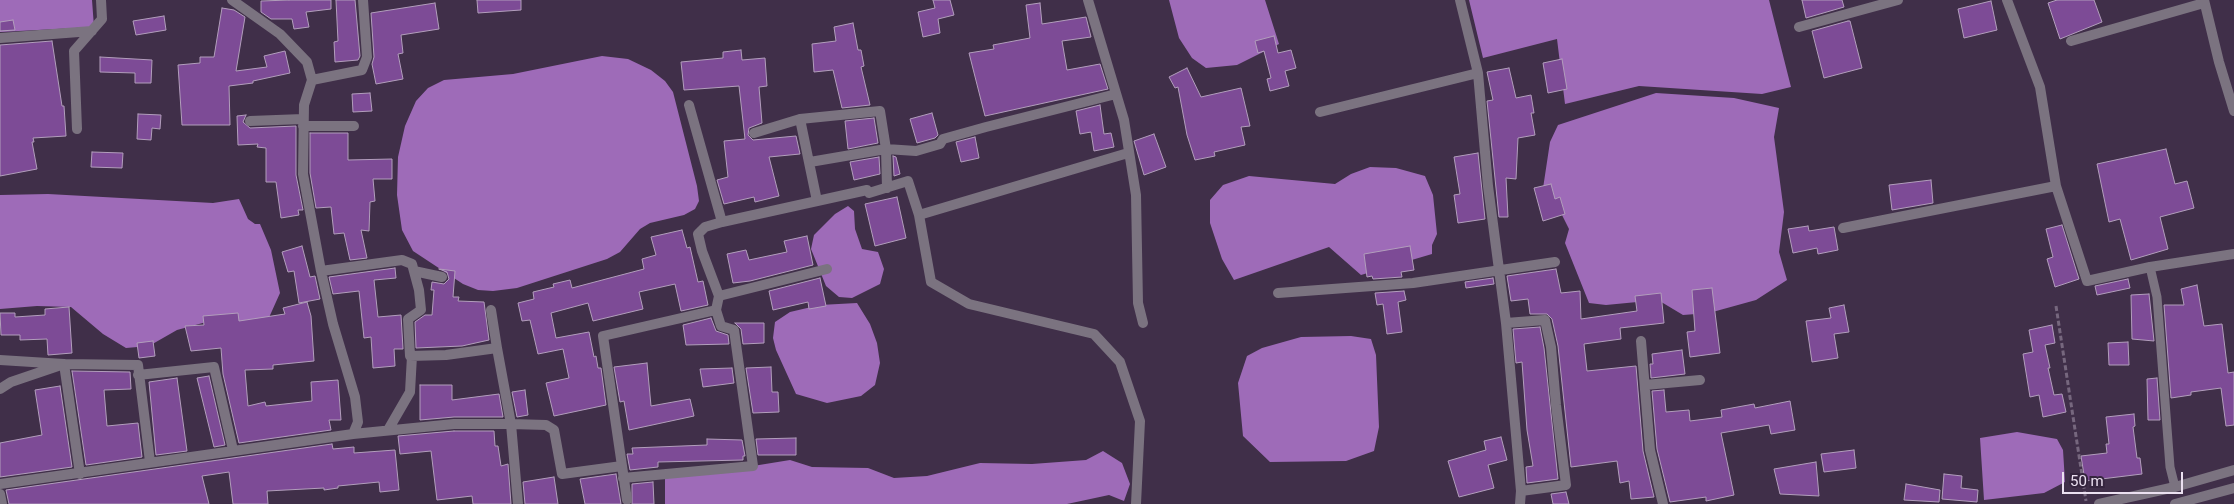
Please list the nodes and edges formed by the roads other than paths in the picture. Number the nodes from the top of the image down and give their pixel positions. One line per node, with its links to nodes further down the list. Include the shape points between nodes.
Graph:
1 (101, 0): 10 (street, via 102,19)
2 (232, 0): 14 (street, via 280,34 307,62)
3 (363, 0): 14 (street, via 367,57 362,70)
4 (1088, 0): 15 (street)
5 (1460, 0): 13 (street)
6 (1898, 0): 9 (street)
7 (2007, 0): 28 (street, via 2040,87)
8 (2204, 1): 12 (street); 18 (street)
9 (1799, 28)
10 (92, 30): 11 (street); 23 (street, via 74,51)
11 (0, 38)
12 (2071, 41)
13 (1478, 73): 17 (street); 40 (street)
14 (312, 80): 21 (street, via 304,105)
15 (1116, 94): 25 (street, via 943,139 940,144 916,151); 26 (street, via 1124,120)
16 (689, 105): 32 (street)
17 (1320, 112)
18 (2234, 112)
19 (800, 119): 24 (street); 25 (street, via 880,111); 27 (street)
20 (250, 121): 21 (street)
21 (303, 123): 22 (street); 38 (street, via 302,174)
22 (354, 126)
23 (77, 129)
24 (754, 134)
25 (886, 149): 27 (street); 29 (street)
26 (1128, 153): 31 (street); 46 (street, via 1136,195 1138,303)
27 (810, 162): 30 (street)
28 (2056, 186): 33 (street); 36 (street, via 2087,281)
29 (887, 188): 30 (street); 31 (street, via 908,181)
30 (817, 201): 32 (street)
31 (919, 215): 74 (street, via 931,282 970,304 1094,334 1120,362 1140,421)
32 (722, 222): 43 (street, via 705,227 698,234)
33 (1843, 228)
34 (2234, 254): 36 (street)
35 (1555, 262): 40 (street)
36 (2150, 267): 67 (lane, via 2157,297 2170,468)
37 (827, 269): 43 (street)
38 (321, 271): 39 (street, via 402,260 412,264); 59 (street, via 355,397 358,422)
39 (414, 271): 41 (street); 50 (street, via 421,310 408,319)
40 (1499, 271): 42 (street, via 1413,283); 47 (street)
41 (442, 277)
42 (1278, 293)
43 (718, 296): 45 (street)
44 (491, 310): 49 (street)
45 (716, 310): 62 (street, via 603,336); 65 (street, via 721,326 734,330 753,466)
46 (1143, 323)
47 (1506, 323): 69 (street); 69 (street, via 1545,320 1551,347 1566,485)
48 (1641, 341): 55 (street)
49 (497, 348): 50 (street); 57 (street)
50 (412, 356): 58 (street, via 410,392)
51 (0, 360): 52 (street)
52 (64, 364): 53 (street, via 138,365); 56 (street); 64 (street)
53 (138, 375): 60 (street, via 214,367); 61 (street)
54 (1700, 380): 55 (street)
55 (1645, 385): 76 (street, via 1650,450)
56 (0, 388)
57 (511, 424): 58 (street, via 454,424); 62 (street, via 546,425 554,430 562,474); 73 (street)
58 (388, 430): 59 (street)
59 (353, 434): 60 (street)
60 (233, 450): 61 (street)
61 (150, 462): 64 (street)
62 (622, 466): 65 (street)
63 (2234, 470): 67 (street)
64 (80, 474): 66 (street)
65 (623, 478): 71 (street)
66 (0, 484)
67 (2175, 487): 77 (street)
68 (2234, 488): 78 (street)
69 (1521, 491): 75 (street)
70 (0, 494): 72 (street)
71 (627, 500)
72 (2, 504)
73 (518, 504)
74 (1136, 504)
75 (1520, 504)
76 (1663, 504)
77 (2099, 504)
78 (2175, 504)

